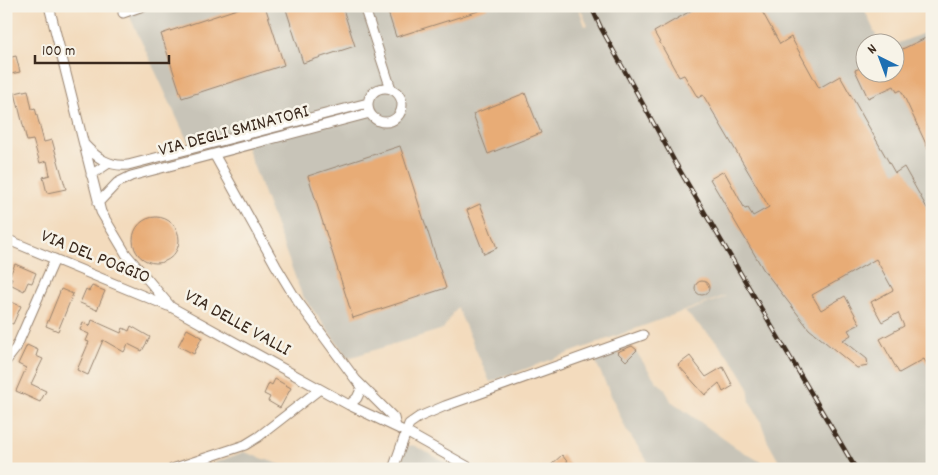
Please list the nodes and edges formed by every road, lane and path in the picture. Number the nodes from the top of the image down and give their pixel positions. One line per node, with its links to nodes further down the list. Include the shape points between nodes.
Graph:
1 (49, 6): 8 (street, VIA DELLE VALLI)
2 (143, 6): 4 (street)
3 (364, 6): 5 (street)
4 (123, 13)
5 (391, 89): 6 (street, VIA DEGLI SMINATORI, via 376,90); 7 (street, via 402,102 400,114 385,122)
6 (368, 104): 7 (street); 10 (street, VIA DEGLI SMINATORI, via 131,164)
7 (370, 113): 9 (street, VIA DEGLI SMINATORI)
8 (83, 144): 10 (street); 11 (street, VIA DELLE VALLI)
9 (214, 154): 12 (street, VIA DEGLI SMINATORI, via 131,176); 19 (street, via 292,293)
10 (108, 163): 11 (street)
11 (92, 178): 12 (street); 13 (street, VIA DELLE VALLI)
12 (110, 190): 13 (street, VIA DEGLI SMINATORI)
13 (98, 204): 16 (street, VIA DELLE VALLI, via 121,246)
14 (6, 239): 15 (street, VIA DEL POGGIO)
15 (55, 259): 16 (street, VIA DEL POGGIO); 18 (street, via 16,348)
16 (171, 307): 20 (street, VIA DELLE VALLI)
17 (642, 335): 23 (street, via 427,413 409,424)
18 (6, 361)
19 (362, 387): 21 (street); 22 (street, via 394,418)
20 (320, 389): 21 (street, VIA DELLE VALLI); 24 (street, via 245,445)
21 (349, 405): 22 (street, VIA DELLE VALLI)
22 (396, 427): 23 (street, VIA DELLE VALLI)
23 (406, 432): 25 (street); 26 (street, VIA DELLE VALLI)
24 (172, 469)
25 (393, 469)
26 (472, 469)

